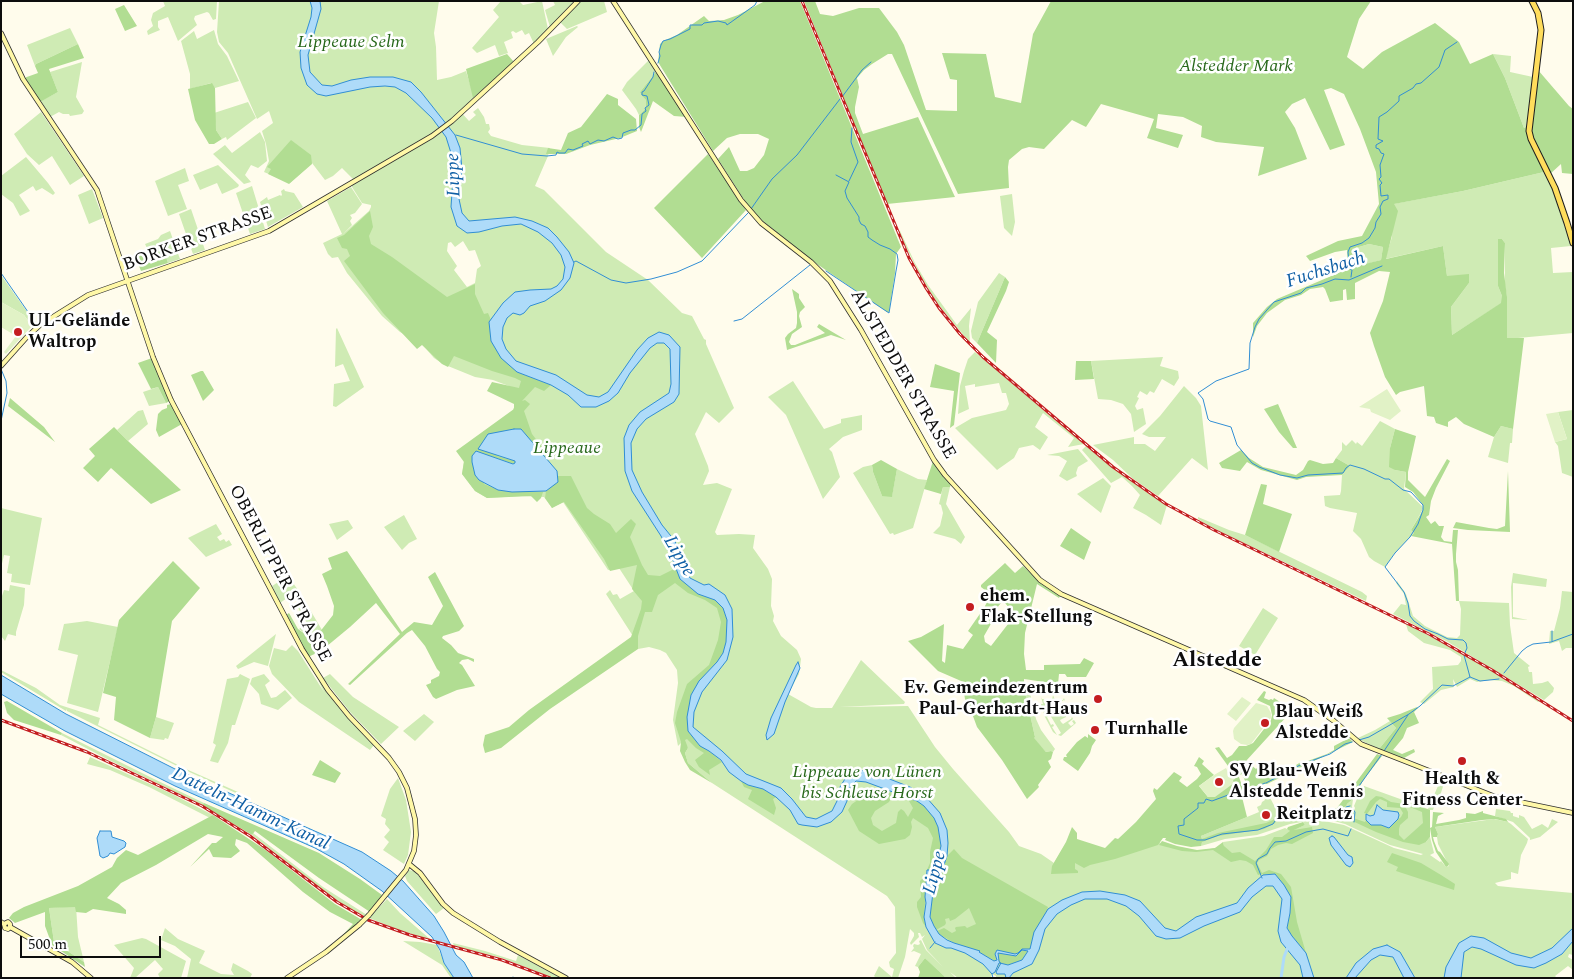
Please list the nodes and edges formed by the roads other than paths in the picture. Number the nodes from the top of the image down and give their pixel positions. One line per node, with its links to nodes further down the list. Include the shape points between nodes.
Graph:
1 (578, 1): 6 (street, BORKER STRASSE, via 538,42 438,132 269,231)
2 (613, 1): 8 (street, ALSTEDDER STRASSE, via 741,200 761,223 830,281 934,460 1040,580 1061,594 1297,697 1364,746 1496,797)
3 (1532, 1): 5 (main road, via 1539,18 1541,36 1529,131 1555,188)
4 (1, 33): 6 (street, OBERLIPPER STRASSE, via 23,79 96,190)
5 (1573, 243)
6 (128, 281): 7 (street, BORKER STRASSE, via 88,295 49,318); 9 (street, OBERLIPPER STRASSE, via 171,400 309,662 338,703 388,758 403,780 416,825 415,845)
7 (2, 365)
8 (1573, 813)
9 (409, 864): 12 (street, OBERLIPPER STRASSE, bridge, via 359,925); 13 (street, via 453,913)
10 (3, 923): 11 (street, via 8,922 10,927 72,962)
11 (91, 978)
12 (287, 978)
13 (566, 978)

